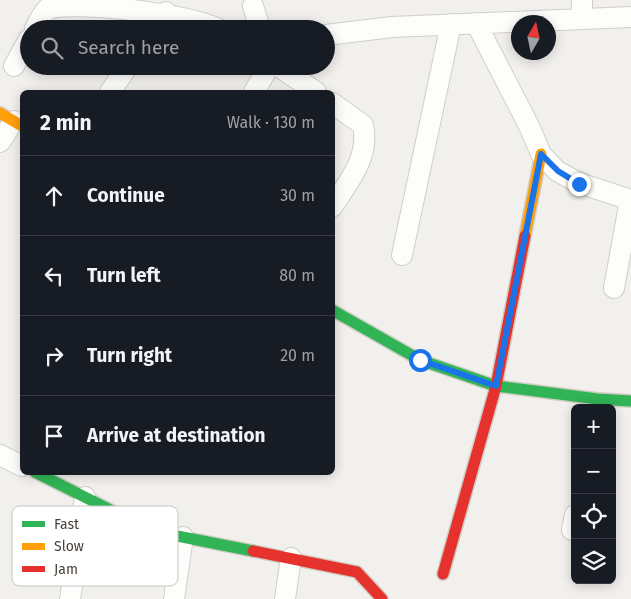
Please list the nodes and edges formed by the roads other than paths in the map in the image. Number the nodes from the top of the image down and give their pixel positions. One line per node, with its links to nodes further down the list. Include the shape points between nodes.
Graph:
1 (253, 6): 8 (street)
2 (582, 9): 4 (street); 9 (street)
3 (166, 12): 5 (street, via 114,2 82,0 63,2 47,10); 6 (street); 7 (street)
4 (631, 17)
5 (41, 20)
6 (160, 20)
7 (196, 20)
8 (257, 20)
9 (476, 23): 10 (street); 23 (street)
10 (451, 24): 11 (street); 26 (street)
11 (335, 34)
12 (20, 55): 13 (street)
13 (14, 66)
14 (122, 75): 17 (street)
15 (264, 75): 18 (street)
16 (291, 75): 19 (street)
17 (111, 90)
18 (255, 90)
19 (313, 90)
20 (335, 105): 25 (street, via 363,125 366,137 359,165)
21 (12, 120): 22 (street)
22 (0, 142)
23 (541, 154): 24 (street, via 558,171 579,184); 29 (street)
24 (630, 200): 27 (street)
25 (335, 202)
26 (402, 254)
27 (614, 288)
28 (335, 312): 29 (street, via 420,360)
29 (496, 386): 31 (street); 42 (street)
30 (631, 401): 31 (street)
31 (597, 403)
32 (0, 455): 33 (street)
33 (20, 465)
34 (41, 475): 35 (street)
35 (85, 497): 36 (street); 37 (street)
36 (84, 506)
37 (103, 506)
38 (178, 536): 39 (street)
39 (183, 537): 40 (street); 41 (street)
40 (291, 558): 47 (street); 48 (street, via 357,572)
41 (178, 571)
42 (443, 574)
43 (72, 586): 45 (street)
44 (176, 586): 46 (street)
45 (70, 599)
46 (174, 599)
47 (285, 599)
48 (382, 599)

